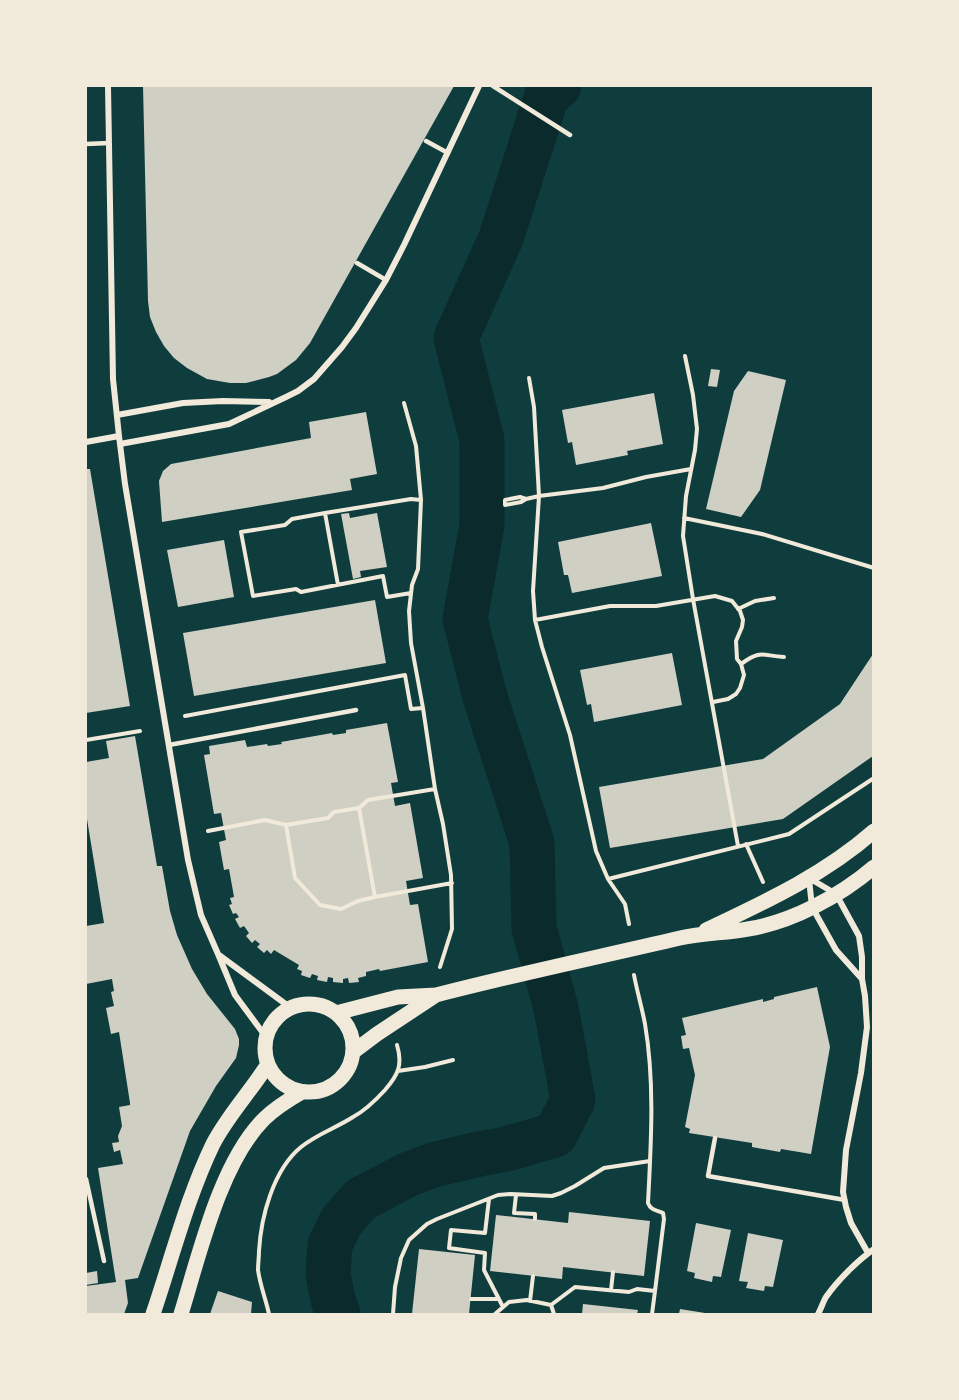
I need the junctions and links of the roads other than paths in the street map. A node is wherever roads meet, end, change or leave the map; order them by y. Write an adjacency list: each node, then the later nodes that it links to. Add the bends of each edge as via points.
1 (108, 86): 6 (street)
2 (479, 86): 8 (street)
3 (493, 86): 4 (lane)
4 (570, 135)
5 (426, 141): 8 (lane)
6 (109, 143): 7 (lane); 12 (street)
7 (86, 144)
8 (448, 153): 10 (street)
9 (357, 263): 10 (lane)
10 (386, 280): 11 (street, via 342,346 314,379)
11 (272, 402): 12 (street, via 183,403); 15 (street, via 229,424)
12 (117, 415): 13 (street)
13 (119, 436): 14 (street); 15 (street)
14 (86, 442)
15 (120, 444): 17 (street)
16 (356, 710): 17 (lane)
17 (169, 745): 24 (street, via 195,893)
18 (873, 831): 20 (main road)
19 (873, 867): 21 (main road)
20 (809, 878): 21 (street); 22 (street); 23 (main road)
21 (836, 894): 22 (main road); 25 (street, via 859,936)
22 (812, 907): 23 (main road, via 779,922); 25 (street, via 836,950)
23 (695, 935): 26 (main road)
24 (218, 954): 27 (street); 29 (street, via 235,995)
25 (862, 979): 35 (street, via 867,1027 844,1163)
26 (436, 995): 28 (main road, via 398,997); 30 (main road)
27 (291, 1008): 28 (main road, via 314,1004); 29 (main road, via 273,1023)
28 (336, 1013): 30 (main road, via 348,1026)
29 (266, 1037): 31 (main road)
30 (354, 1052): 32 (main road, via 348,1070 336,1083 320,1091)
31 (268, 1064): 32 (main road, via 281,1083); 38 (main road, via 214,1143)
32 (302, 1092): 39 (main road, via 263,1119 238,1155 220,1194)
33 (716, 1138): 35 (lane, via 708,1176)
34 (86, 1179): 37 (lane)
35 (845, 1200): 36 (street, via 851,1223)
36 (871, 1251): 40 (street, via 826,1297)
37 (104, 1262)
38 (153, 1314)
39 (181, 1314)
40 (818, 1314)

